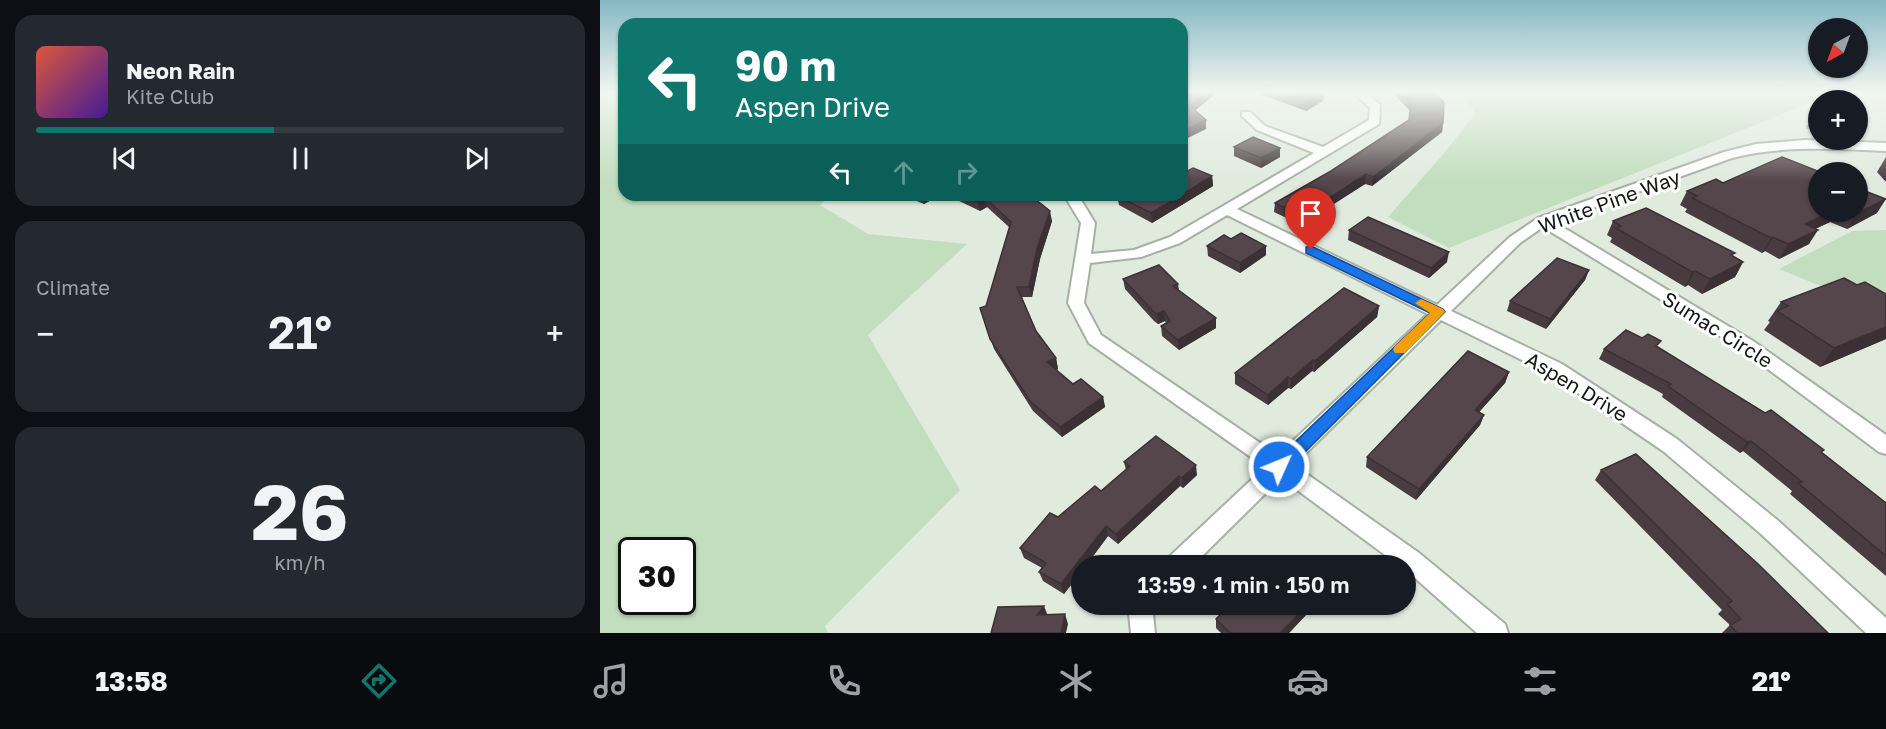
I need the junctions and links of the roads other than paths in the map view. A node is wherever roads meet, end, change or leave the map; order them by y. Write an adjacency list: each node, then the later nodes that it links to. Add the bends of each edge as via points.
1 (1254, 122): 4 (street)
2 (1375, 122): 4 (street)
3 (1886, 147): 7 (street, White Pine Way, via 1804,144 1756,148)
4 (1324, 152): 6 (street)
5 (1075, 201): 8 (street, via 1088,223)
6 (1225, 209): 8 (street, via 1175,240 1136,254); 9 (street, Aspen Drive)
7 (1543, 221): 9 (street, White Pine Way, via 1515,240); 10 (street, Sumac Circle, via 1747,345)
8 (1083, 259): 11 (street, via 1076,303 1095,339)
9 (1439, 312): 11 (street, White Pine Way); 16 (street, Aspen Drive, via 1556,369 1670,445 1768,526)
10 (1886, 446)
11 (1279, 467): 12 (street, White Pine Way); 15 (street, via 1411,560)
12 (1187, 555)
13 (1142, 615): 14 (street)
14 (1143, 633)
15 (1496, 633)
16 (1884, 633)

